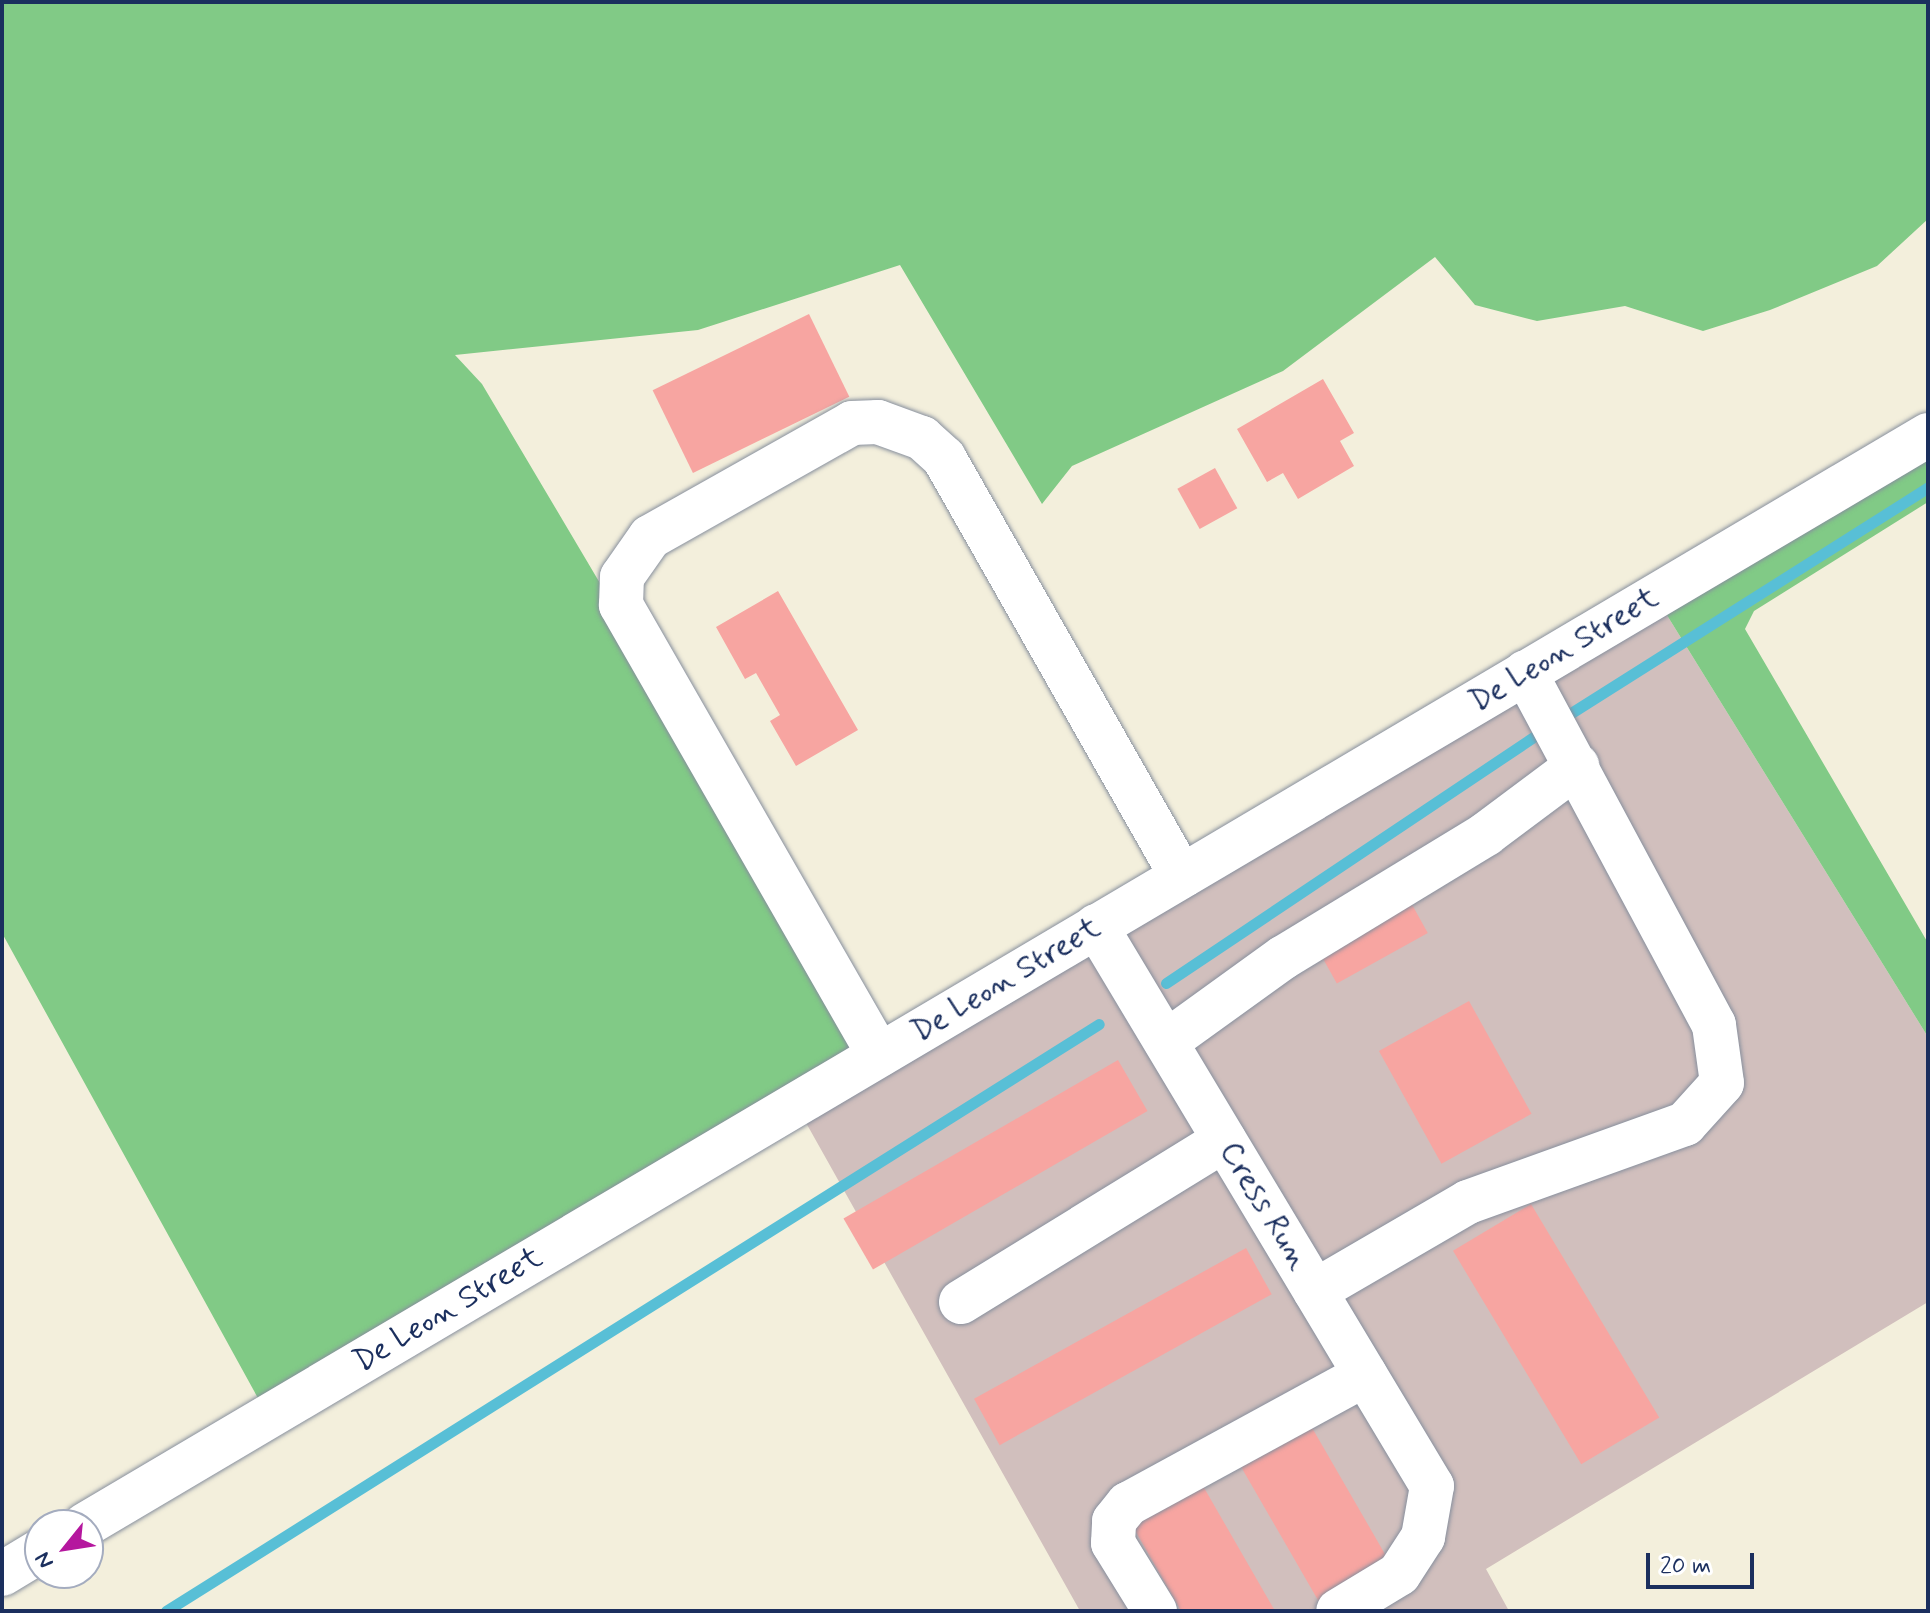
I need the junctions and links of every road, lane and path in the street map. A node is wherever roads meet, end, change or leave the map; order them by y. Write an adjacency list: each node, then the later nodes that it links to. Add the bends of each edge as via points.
1 (1928, 435): 2 (street, De Leon Street)
2 (1552, 722): 3 (street, De Leon Street); 5 (street, via 1486,834 1284,957); 8 (street, via 1714,1025 1722,1083 1685,1124 1468,1202)
3 (1181, 876): 4 (street, De Leon Street); 6 (street, via 944,458 922,438 878,422 852,423 650,537 622,577 621,605)
4 (1096, 926): 5 (street, Cress Run); 6 (street, De Leon Street)
5 (1166, 1042): 7 (street, Cress Run)
6 (879, 1055): 11 (street, De Leon Street)
7 (1224, 1140): 8 (street, Cress Run); 9 (street)
8 (1315, 1291): 10 (street, Cress Run)
9 (961, 1302)
10 (1365, 1375): 14 (street, via 1128,1504 1114,1521 1113,1543); 15 (street, Cress Run, via 1432,1486 1423,1537 1399,1574)
11 (104, 1514)
12 (24, 1561): 13 (street)
13 (2, 1574)
14 (1155, 1611)
15 (1338, 1611)

